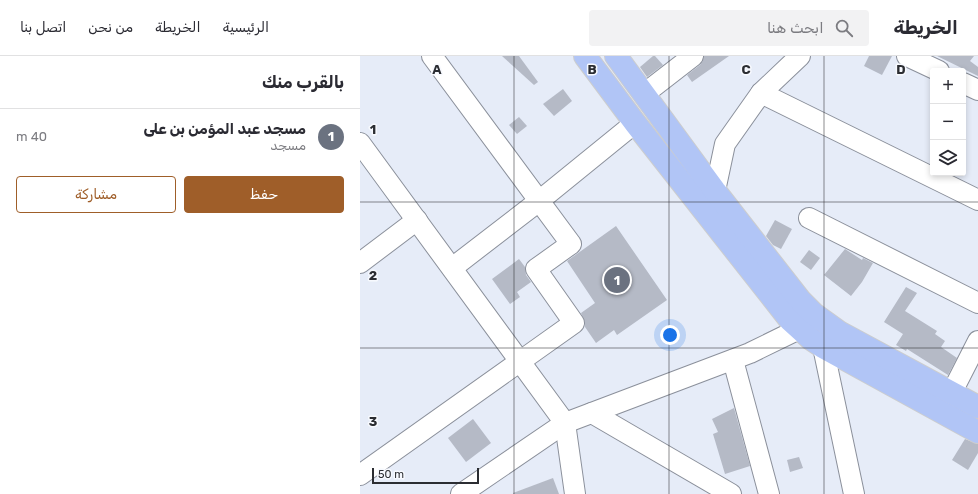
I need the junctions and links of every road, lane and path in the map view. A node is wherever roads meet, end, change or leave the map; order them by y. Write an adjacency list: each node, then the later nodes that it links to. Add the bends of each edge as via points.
1 (432, 56): 16 (street)
2 (585, 56): 12 (main road)
3 (616, 56): 11 (main road)
4 (693, 56): 11 (street)
5 (800, 56): 10 (street)
6 (908, 56): 7 (street)
7 (932, 68)
8 (966, 84): 9 (street)
9 (978, 90)
10 (761, 93): 14 (street, via 725,144); 15 (street)
11 (644, 94): 14 (main road)
12 (634, 123): 16 (street); 22 (main road, via 781,310)
13 (360, 143): 18 (street)
14 (715, 191): 27 (main road, via 786,284 814,314 852,340)
15 (978, 200)
16 (539, 201): 20 (street); 26 (street, via 571,244 536,269 574,323)
17 (809, 218): 21 (street)
18 (417, 220): 19 (street); 20 (street)
19 (360, 263)
20 (452, 268): 26 (street)
21 (978, 303)
22 (800, 329): 24 (main road); 25 (street)
23 (978, 341): 27 (street)
24 (823, 347): 31 (main road); 37 (street)
25 (733, 360): 29 (street); 36 (street)
26 (520, 362): 30 (street); 32 (street)
27 (952, 392): 28 (main road)
28 (978, 407)
29 (592, 413): 30 (street); 35 (street)
30 (565, 423): 33 (street); 34 (street)
31 (978, 432)
32 (360, 475)
33 (462, 494)
34 (574, 494)
35 (731, 494)
36 (768, 494)
37 (854, 494)

